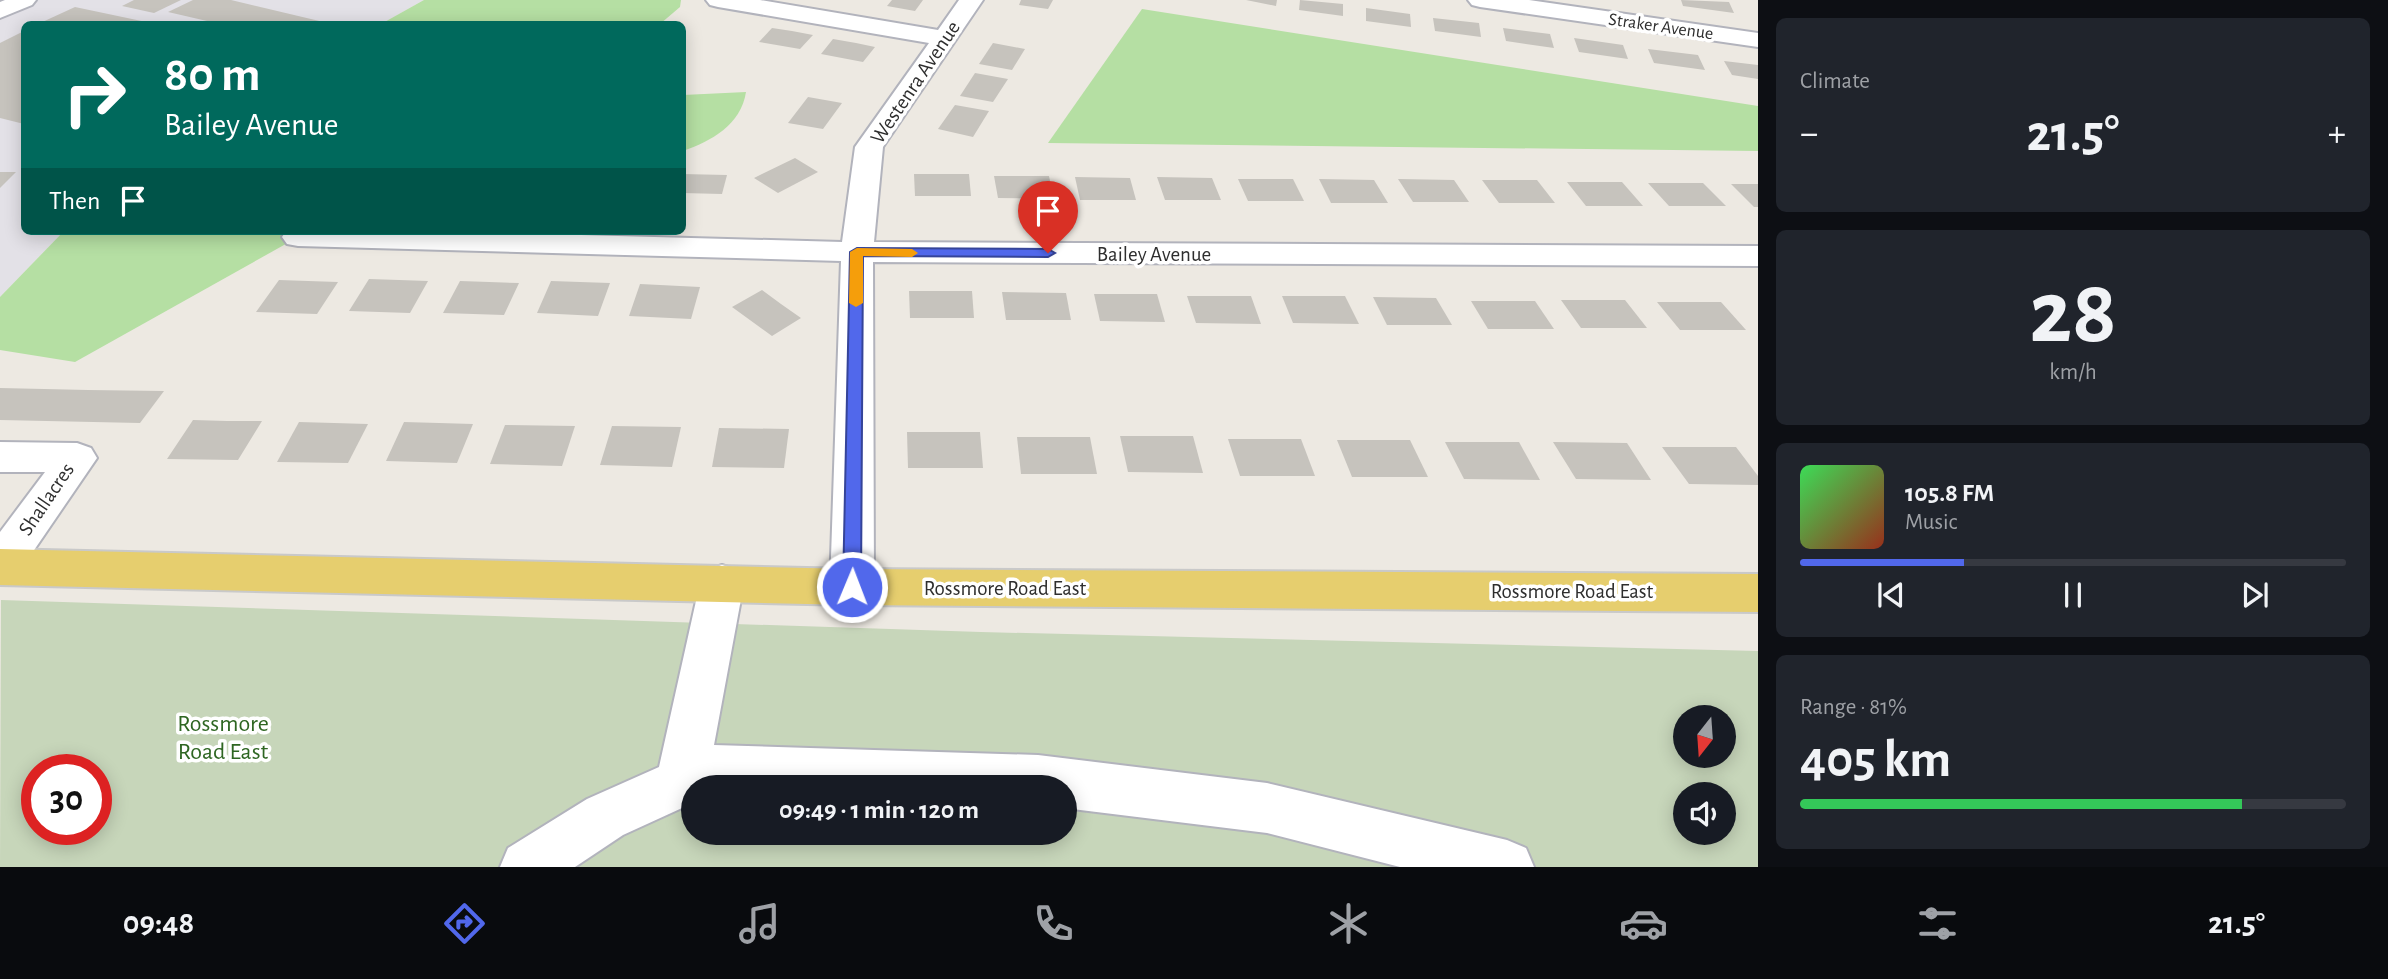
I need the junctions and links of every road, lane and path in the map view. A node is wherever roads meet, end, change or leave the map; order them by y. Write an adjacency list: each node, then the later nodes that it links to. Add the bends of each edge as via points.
1 (24, 0): 5 (street)
2 (718, 0): 6 (street)
3 (971, 0): 6 (street, Westenra Avenue)
4 (1480, 0): 7 (street, Straker Avenue)
5 (0, 11)
6 (945, 38): 9 (street, Westenra Avenue, via 869,146)
7 (1758, 40)
8 (298, 237): 9 (street, Bailey Avenue)
9 (857, 252): 10 (street, Bailey Avenue); 14 (street, Westenra Avenue)
10 (1758, 256)
11 (0, 457): 12 (street, Shallacres, via 77,458)
12 (0, 566): 13 (main road, Rossmore Road East)
13 (722, 583): 14 (main road, Rossmore Road East); 16 (street)
14 (852, 587): 15 (main road, Rossmore Road East)
15 (1758, 593)
16 (683, 775)
17 (699, 775): 18 (street, via 712,769)
18 (890, 775)
19 (681, 783): 21 (street, via 605,817)
20 (1077, 785): 22 (street, via 1267,808)
21 (527, 867)
22 (1507, 867)

